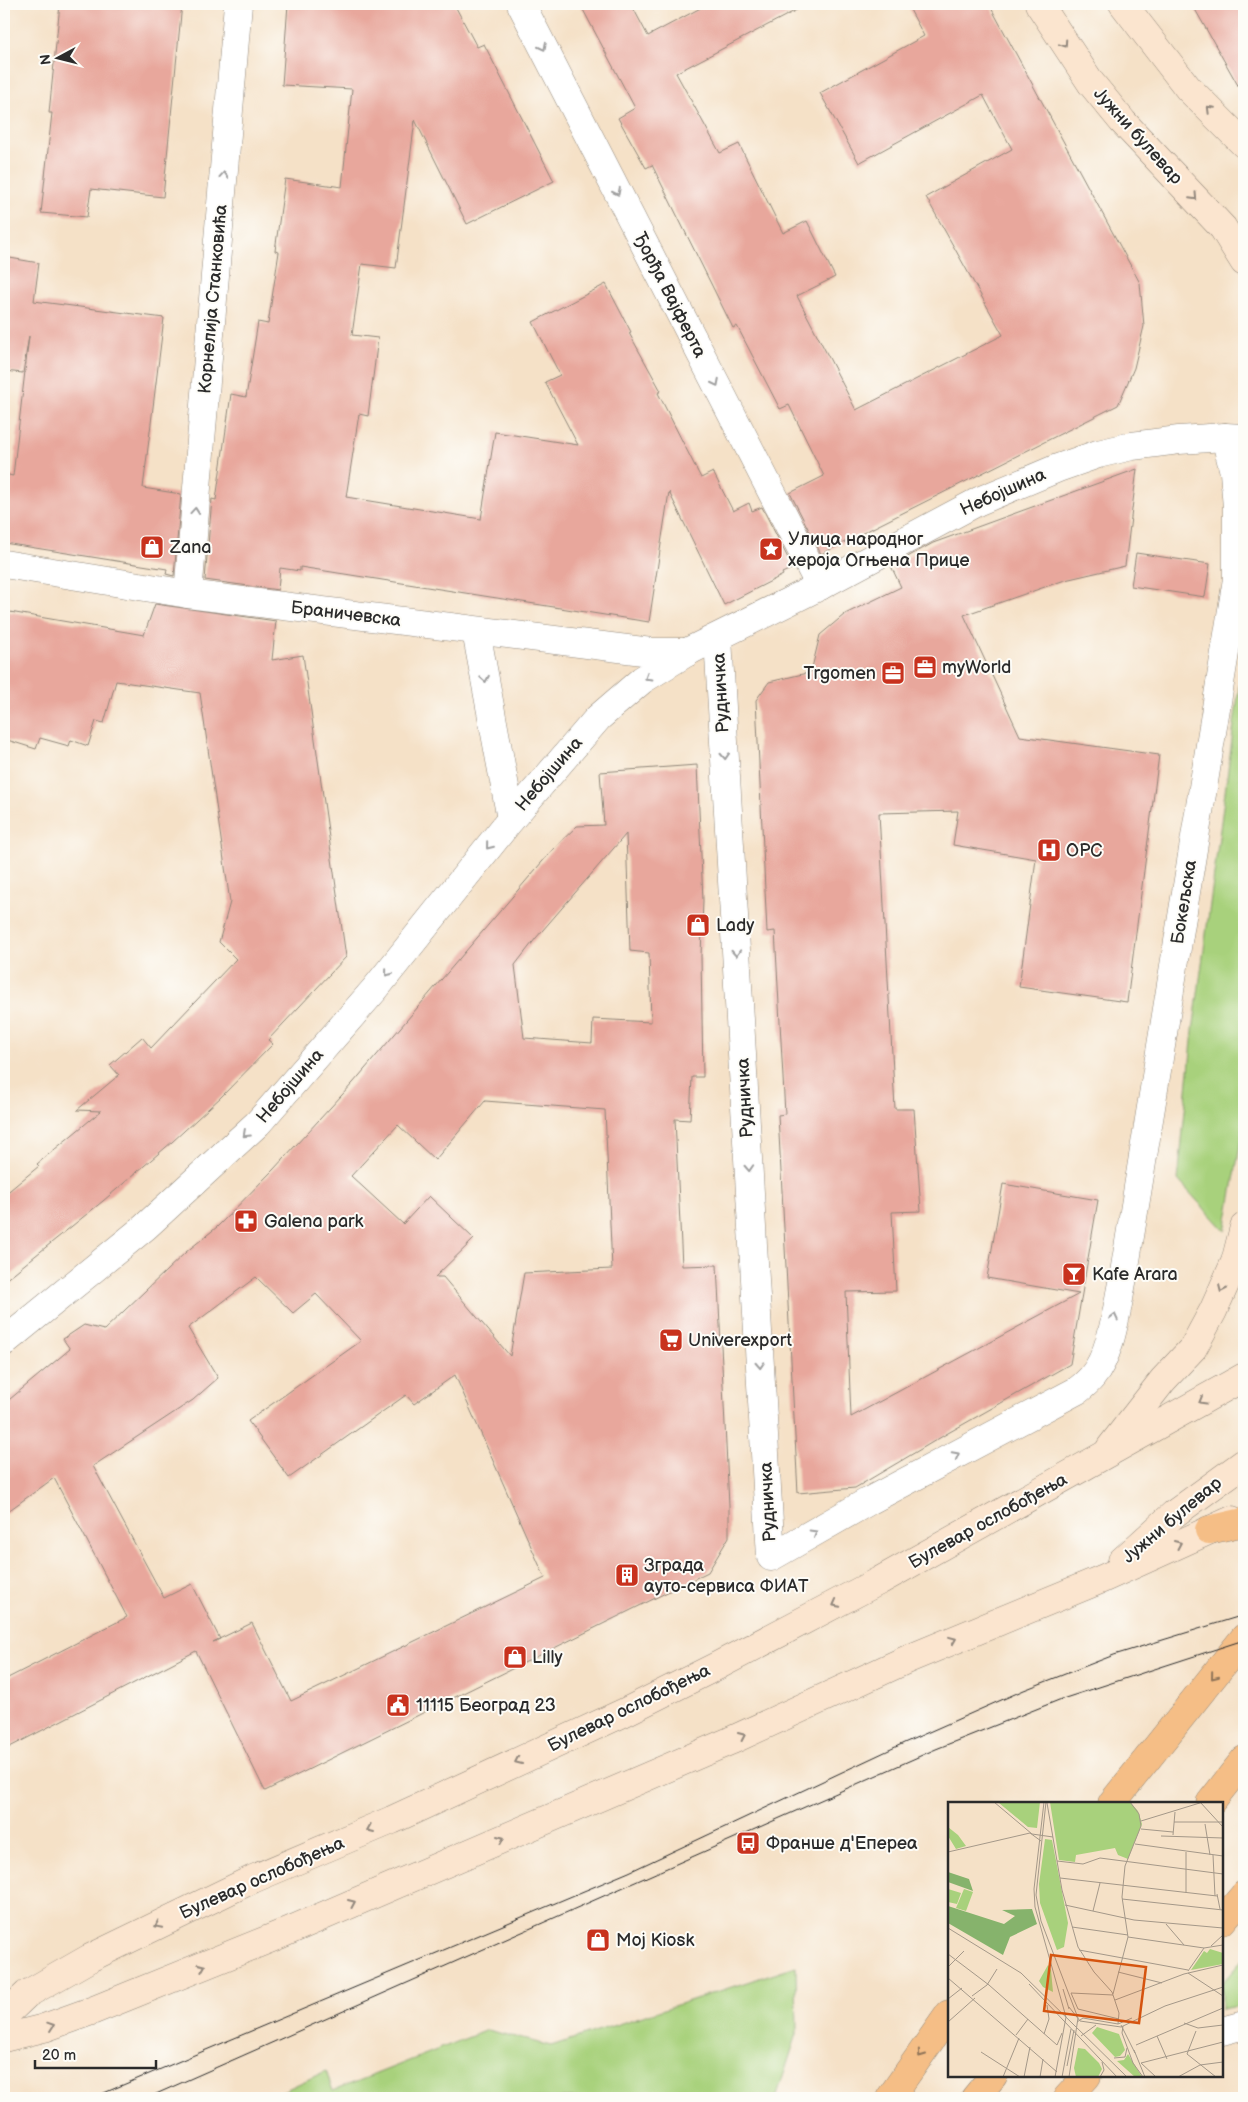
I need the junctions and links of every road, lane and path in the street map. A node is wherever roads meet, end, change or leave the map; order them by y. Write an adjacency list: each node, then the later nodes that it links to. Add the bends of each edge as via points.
1 (238, 4): 12 (street, Корнелија Станковића, one-way to 1)
2 (520, 4): 11 (street, Ђорђа Вајферта, one-way to 11)
3 (1039, 4): 6 (main road, Јужни булевар, one-way to 6, via 1090,83)
4 (1123, 4): 5 (main road, one-way to 4, via 1188,88)
5 (1244, 144)
6 (1223, 228): 7 (main road); 8 (main road, Јужни булевар)
7 (1244, 247)
8 (1244, 262)
9 (1235, 438): 11 (street, Небојшина, via 1132,446 1058,468 979,501); 19 (street, Бокељска, one-way to 9, via 1124,1273 1236,579)
10 (4, 564): 12 (street, Браничевска)
11 (820, 586): 14 (street, Небојшина)
12 (188, 594): 13 (street, Браничевска)
13 (476, 631): 15 (street, Браничевска, via 651,652); 16 (street, one-way to 16)
14 (718, 638): 15 (street, Небојшина); 19 (street, Рудничка, one-way to 19, via 771,1557 1078,1390)
15 (689, 652): 16 (street, Небојшина, one-way to 16, via 642,680 598,718)
16 (511, 819): 18 (street, Небојшина, one-way to 18, via 375,989 258,1123 145,1227)
17 (1244, 1227): 21 (main road, one-way to 21, via 1235,1262 1193,1348 1163,1380)
18 (4, 1342)
19 (1101, 1364)
20 (1244, 1377): 21 (main road, Булевар ослобођења, one-way to 21)
21 (1103, 1457): 34 (main road, Булевар ослобођења, one-way to 34, via 879,1581 623,1713 392,1820 253,1879 90,1958 27,1994)
22 (1244, 1462): 26 (main road, Јужни булевар, via 1174,1514)
23 (1244, 1514): 25 (main road)
24 (1244, 1522): 25 (highway)
25 (1209, 1530): 26 (main road, one-way to 25)
26 (1102, 1579): 37 (main road, one-way to 26, via 94,2010 279,1935 730,1741 908,1659)
27 (1244, 1638): 29 (highway, one-way to 29)
28 (1244, 1760): 30 (highway)
29 (1113, 1802)
30 (1211, 1802)
31 (1244, 1895): 32 (highway)
32 (1223, 1920)
33 (948, 2015): 40 (highway, one-way to 40)
34 (4, 2016)
35 (1244, 2026): 36 (street)
36 (1223, 2031)
37 (4, 2038)
38 (991, 2077): 41 (highway)
39 (1086, 2077): 42 (highway)
40 (890, 2098)
41 (975, 2098)
42 (1067, 2098)

